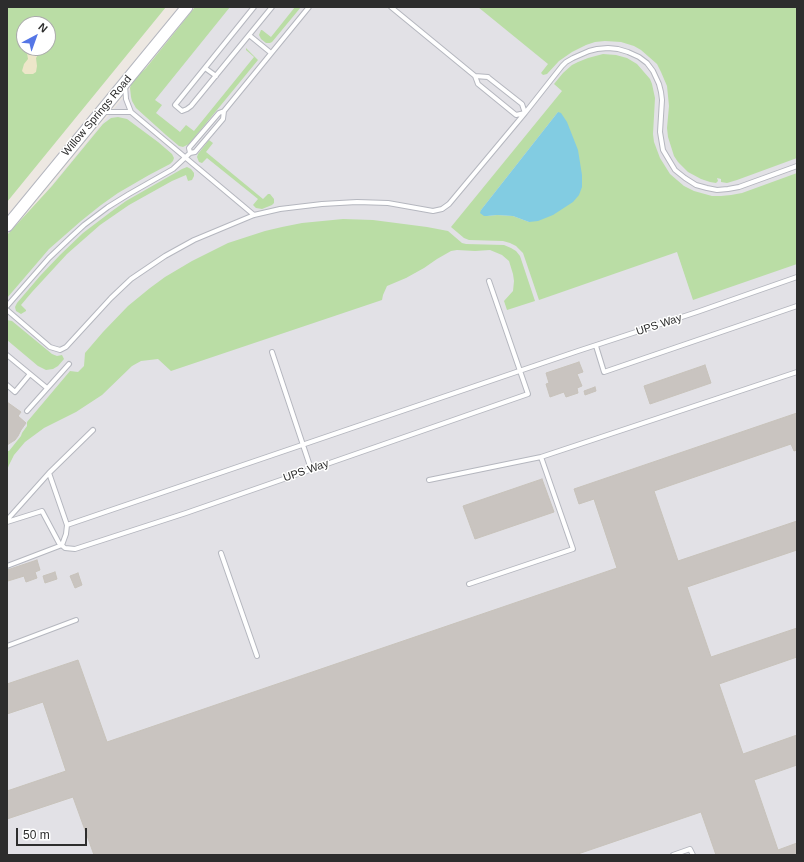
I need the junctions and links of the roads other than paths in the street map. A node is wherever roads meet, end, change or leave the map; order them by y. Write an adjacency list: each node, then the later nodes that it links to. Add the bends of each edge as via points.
1 (187, 7): 11 (main road, Willow Springs Road)
2 (254, 7): 8 (lane)
3 (272, 7): 6 (lane)
4 (309, 7): 7 (lane)
5 (391, 7): 10 (lane)
6 (249, 35): 7 (lane); 9 (lane)
7 (271, 53): 12 (lane)
8 (205, 68): 9 (lane); 9 (lane, via 175,105 182,111 191,106)
9 (216, 76)
10 (476, 76): 15 (lane, via 488,77 522,104); 15 (lane, via 478,84 516,115)
11 (125, 83): 13 (main road, Willow Springs Road); 14 (lane, via 126,99)
12 (224, 111): 16 (lane, via 218,113 190,148); 16 (lane, via 224,119 195,152)
13 (101, 112): 14 (lane); 20 (main road, Willow Springs Road)
14 (131, 112): 17 (lane)
15 (525, 113): 18 (lane, via 566,62 589,51 618,49 639,57 656,78 662,100 660,132 663,150 675,170 685,178 707,188 728,189); 19 (lane, via 449,204 442,209 433,211 357,202)
16 (190, 153): 17 (lane)
17 (186, 157): 19 (lane); 23 (lane, via 173,169 129,194 84,225 53,254)
18 (797, 166)
19 (254, 214): 25 (lane, via 194,240 132,279 66,347 60,350 50,347)
20 (7, 226)
21 (797, 277): 26 (lane, UPS Way)
22 (489, 281): 30 (lane, UPS Way)
23 (7, 306)
24 (797, 306): 26 (lane, via 604,372)
25 (7, 310)
26 (596, 346): 30 (lane, UPS Way)
27 (272, 352): 37 (lane)
28 (7, 355): 32 (lane)
29 (69, 364): 34 (lane)
30 (520, 371): 37 (lane, UPS Way); 39 (lane, UPS Way, via 528,394)
31 (797, 372): 38 (lane)
32 (30, 374): 33 (lane, via 15,392); 34 (lane)
33 (7, 385)
34 (47, 388): 35 (lane)
35 (27, 411)
36 (93, 430): 40 (lane)
37 (303, 445): 39 (lane); 43 (lane, UPS Way)
38 (541, 457): 41 (lane); 47 (lane, via 573,549)
39 (311, 469): 44 (lane, UPS Way, via 75,549)
40 (49, 473): 42 (lane); 43 (lane)
41 (429, 480)
42 (7, 521): 44 (lane, via 42,511)
43 (67, 525): 44 (lane)
44 (62, 545): 46 (lane)
45 (221, 553): 50 (lane)
46 (7, 566)
47 (469, 584)
48 (76, 620): 49 (lane)
49 (7, 646)
50 (257, 656)
51 (673, 855): 52 (lane, via 690,849)
52 (693, 855)

